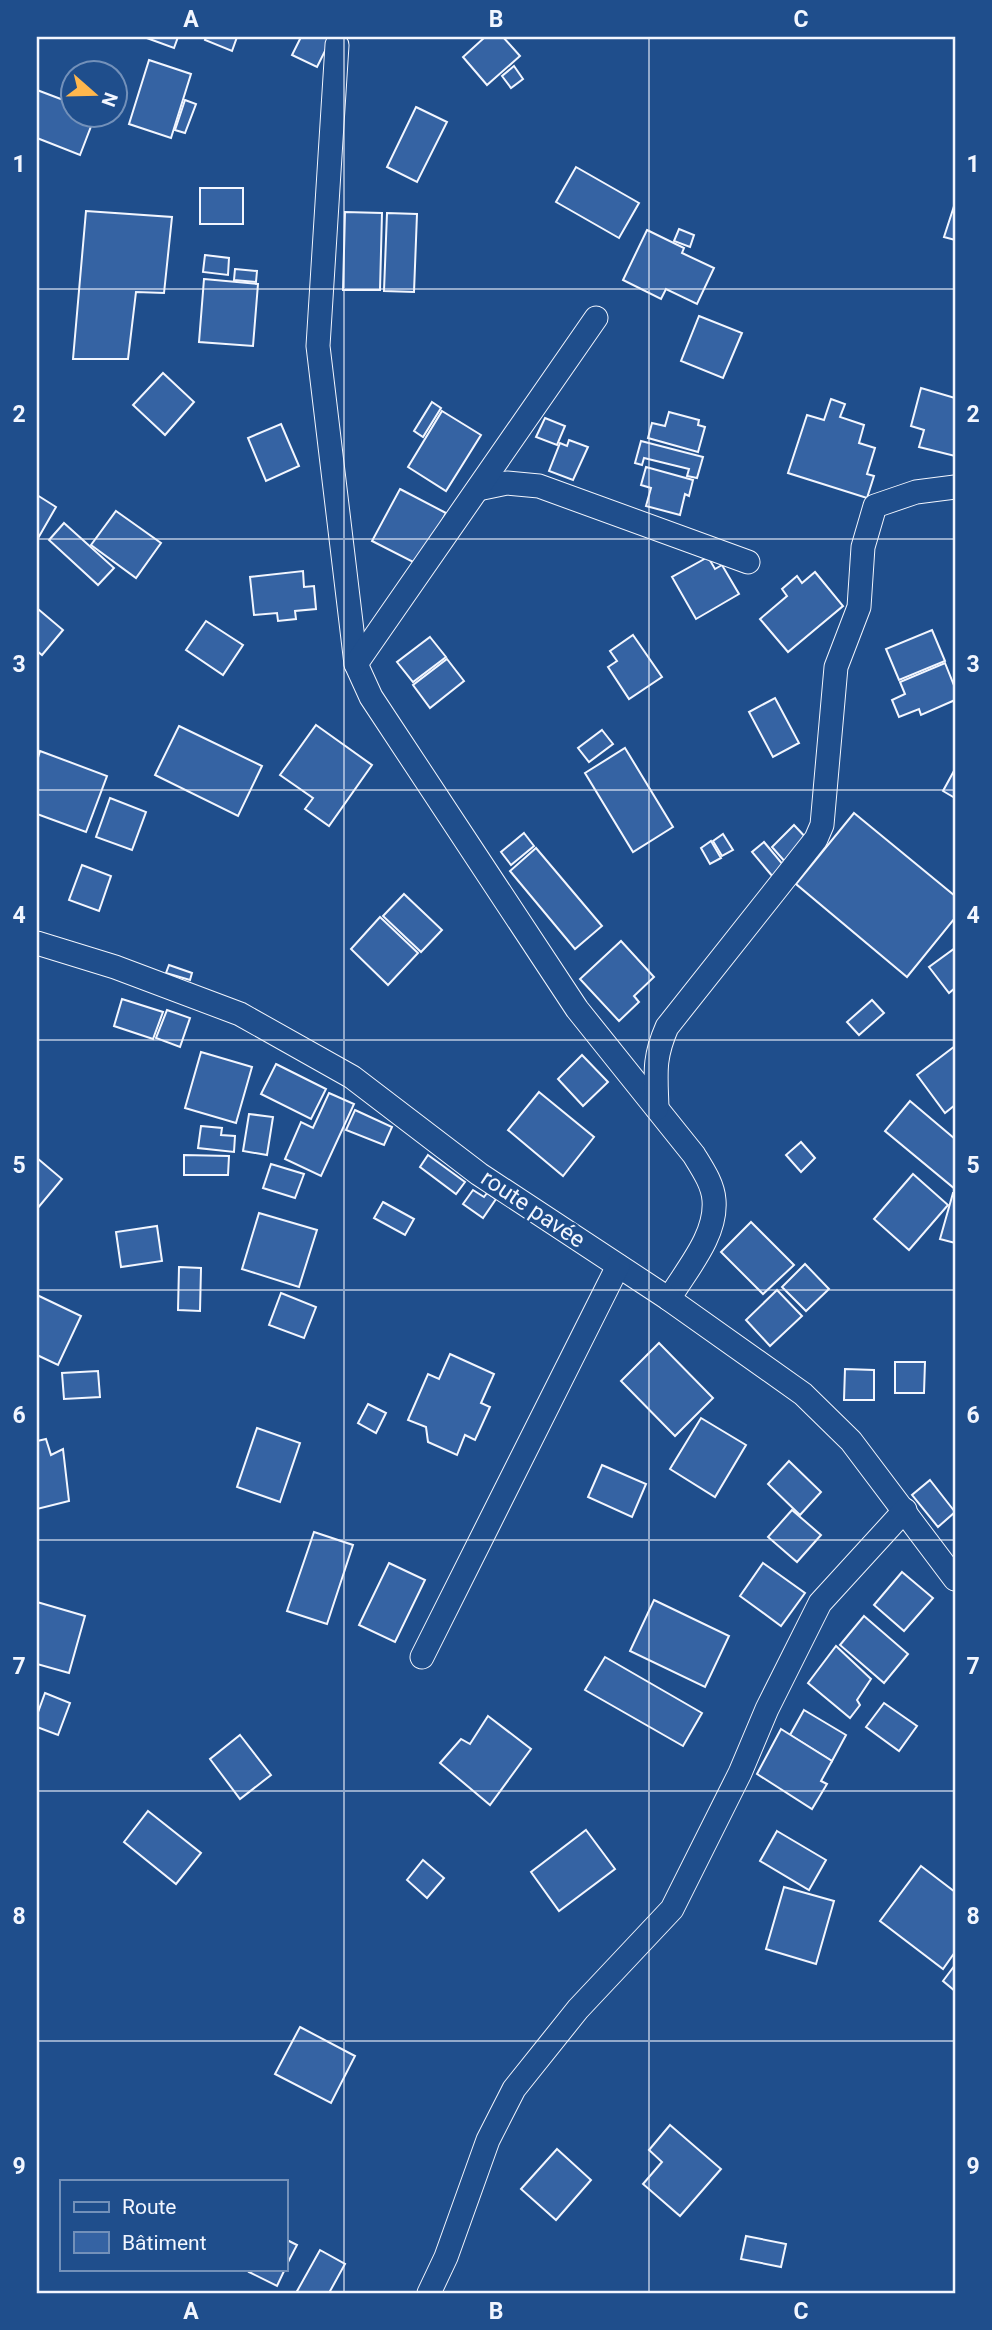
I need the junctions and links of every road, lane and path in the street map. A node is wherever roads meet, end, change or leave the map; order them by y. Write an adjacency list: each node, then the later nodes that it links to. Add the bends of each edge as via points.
1 (337, 45): 6 (street, via 318,346)
2 (596, 318): 4 (street)
3 (955, 487): 8 (street, via 916,492 875,506 863,547 859,607 836,667 822,825 816,839 667,1027 657,1049)
4 (478, 489): 5 (street, via 507,483 539,486); 6 (street)
5 (748, 562)
6 (356, 664): 8 (street, via 371,697 577,1009)
7 (37, 943): 9 (street, route pavée, via 240,1014 352,1077 479,1174)
8 (657, 1108): 10 (street, via 695,1155 714,1199 709,1232)
9 (618, 1266): 10 (street, route pavée); 13 (street)
10 (669, 1299): 11 (street, route pavée, via 803,1394 851,1441)
11 (905, 1510): 12 (street, route pavée); 14 (street, via 820,1603 672,1909 578,2009 514,2089 488,2140)
12 (955, 1579)
13 (422, 1657)
14 (429, 2293)

